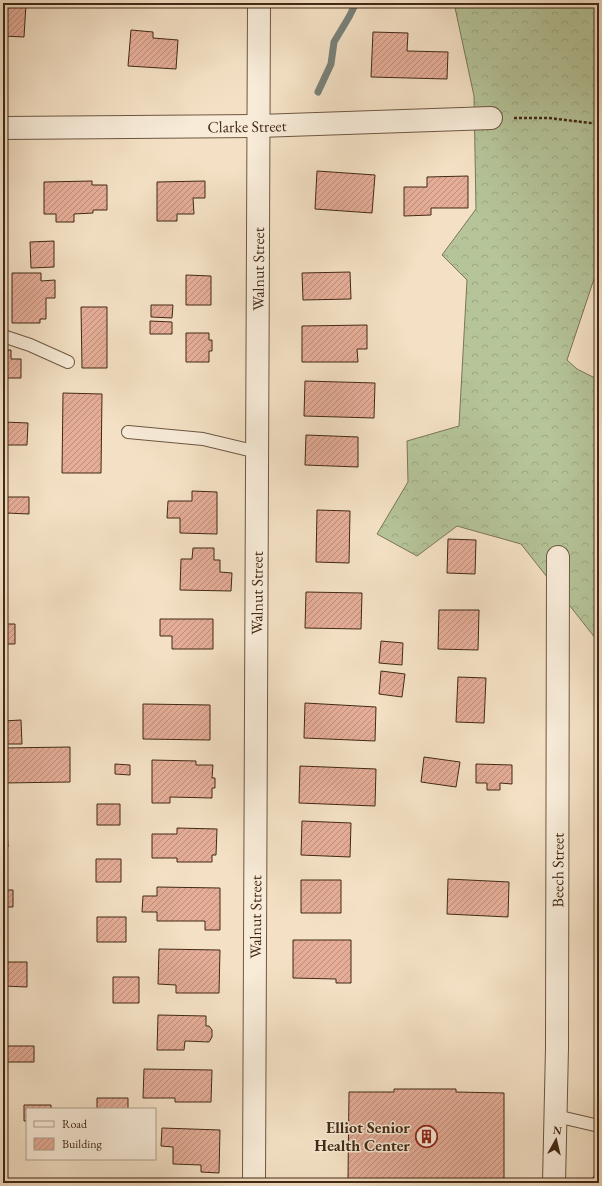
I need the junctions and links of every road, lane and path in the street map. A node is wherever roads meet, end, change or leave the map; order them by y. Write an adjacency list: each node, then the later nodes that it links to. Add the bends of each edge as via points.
1 (259, 3): 4 (street, Walnut Street)
2 (491, 118): 3 (path, via 549,118); 4 (street, Clarke Street)
3 (599, 124)
4 (259, 126): 5 (street, Clarke Street); 9 (street, Walnut Street)
5 (3, 128)
6 (3, 336): 7 (lane)
7 (68, 362)
8 (128, 432): 9 (lane, via 203,439)
9 (257, 452): 13 (street, Walnut Street)
10 (558, 557): 11 (street, Beech Street)
11 (556, 1116): 12 (lane); 14 (street, Beech Street)
12 (599, 1126)
13 (254, 1183)
14 (554, 1183)

